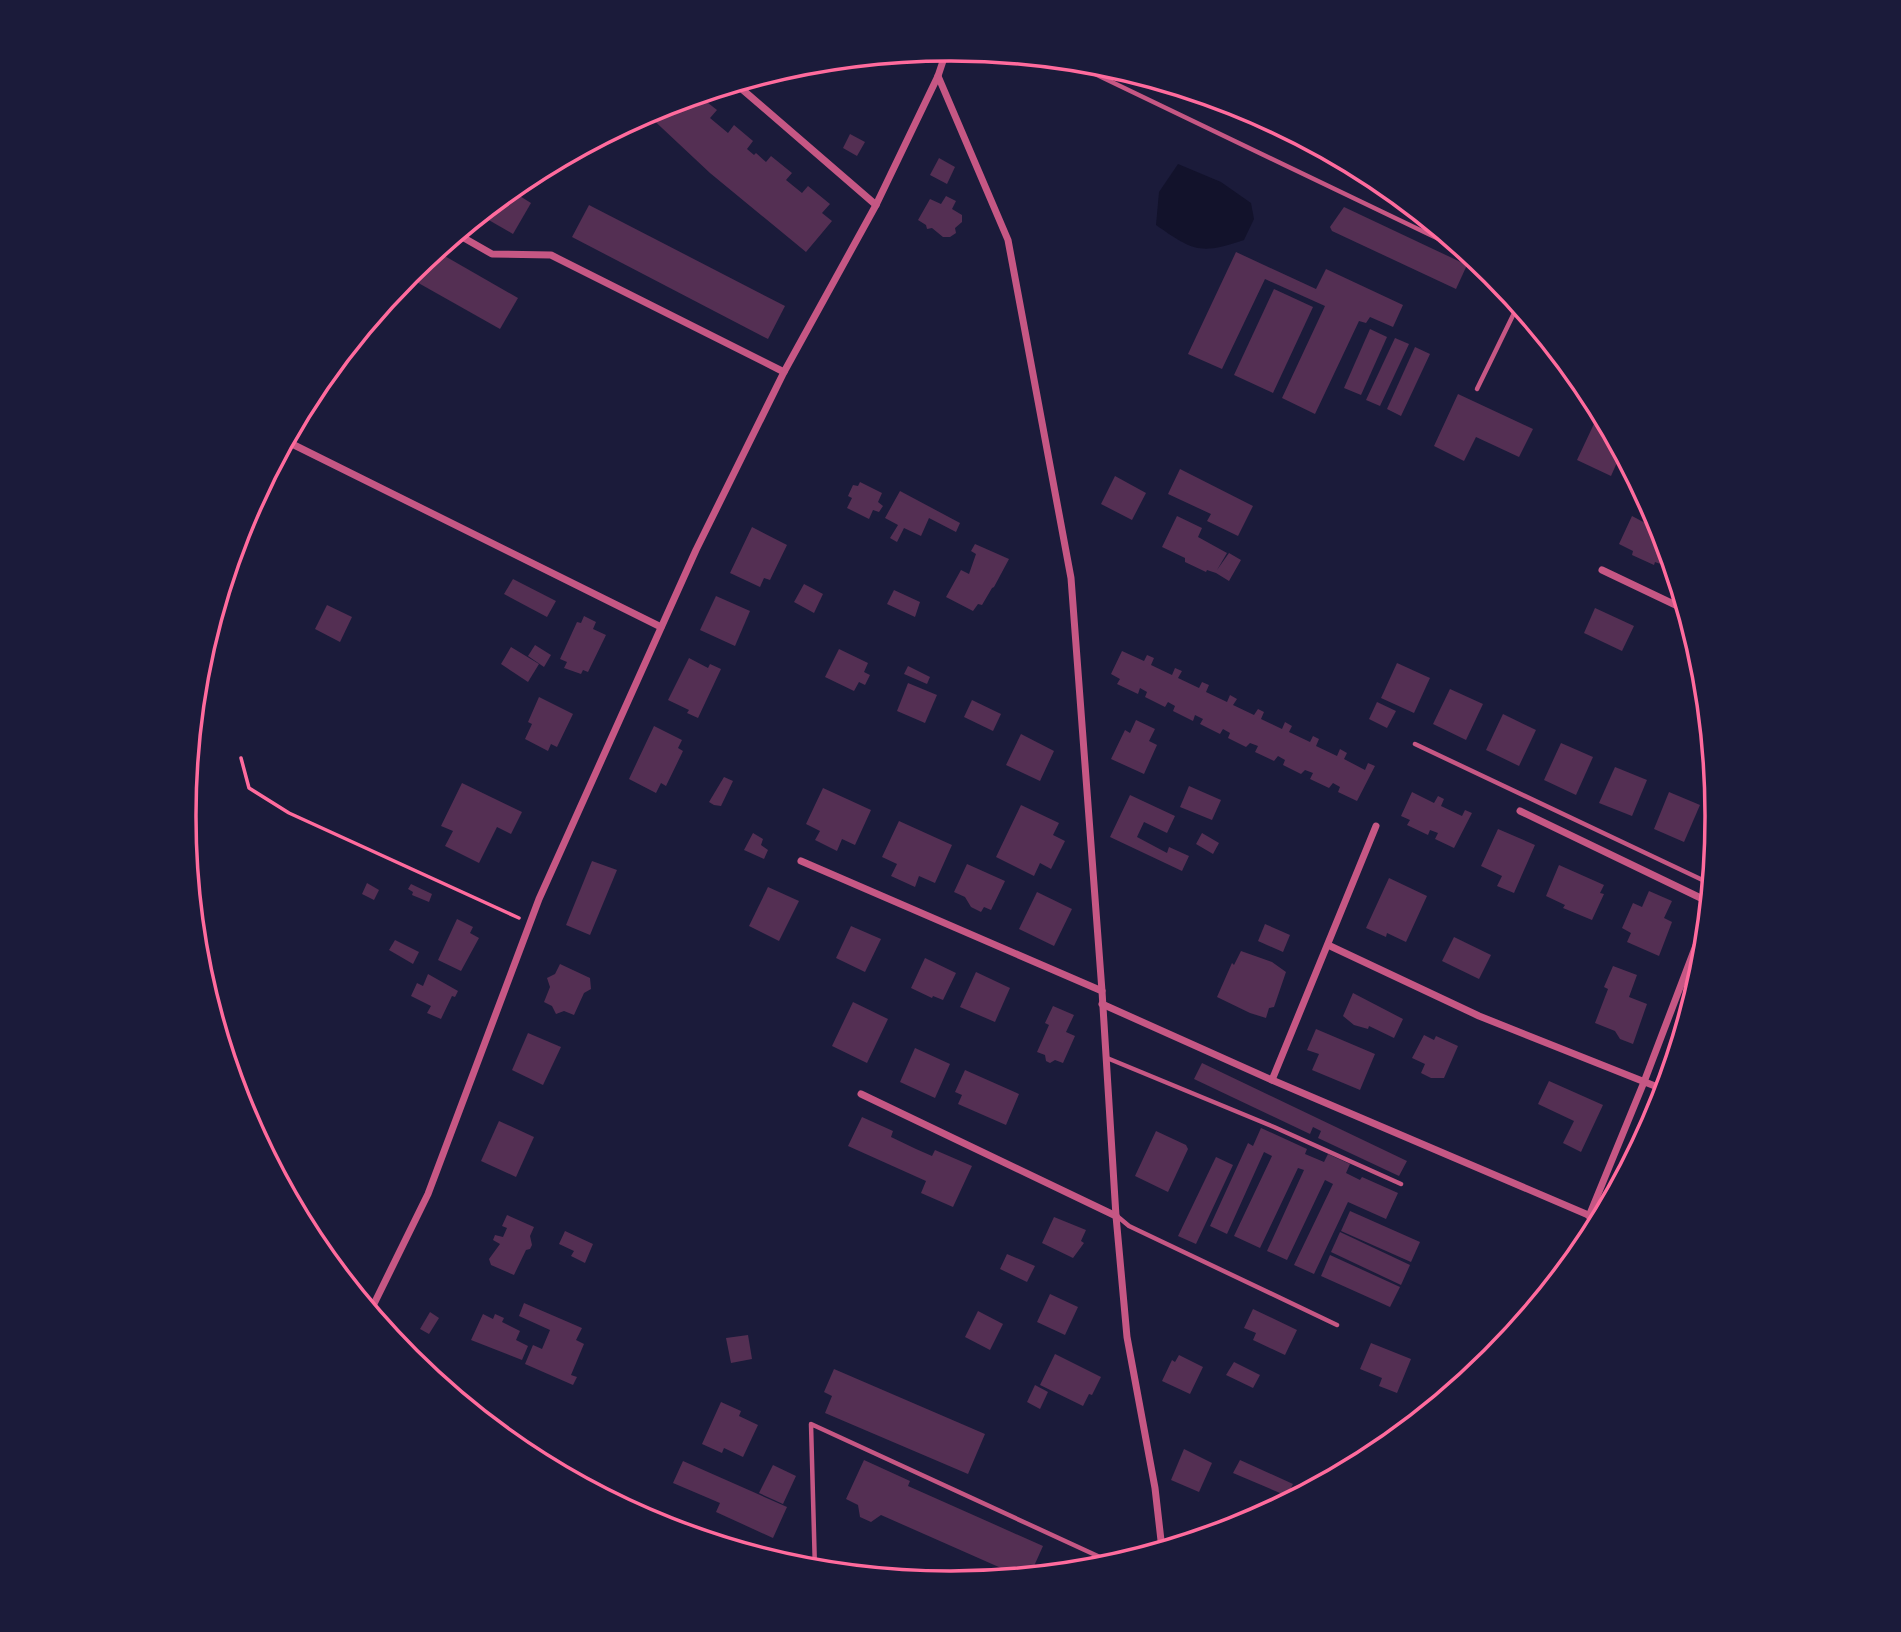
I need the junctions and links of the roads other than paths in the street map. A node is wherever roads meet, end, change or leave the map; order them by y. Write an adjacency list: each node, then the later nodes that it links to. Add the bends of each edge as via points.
1 (943, 61): 2 (street)
2 (938, 76): 5 (street); 23 (street, via 1008,240 1068,564)
3 (1100, 77): 6 (lane)
4 (744, 90): 5 (street)
5 (876, 205): 9 (street)
6 (1433, 236)
7 (465, 239): 9 (street, via 492,254 551,255)
8 (1514, 314): 10 (lane)
9 (784, 372): 14 (street)
10 (1478, 389)
11 (294, 445): 14 (street)
12 (1602, 570): 13 (street)
13 (1675, 605)
14 (661, 627): 33 (street, via 530,923 428,1194)
15 (1415, 744): 19 (lane)
16 (1520, 811): 20 (street)
17 (1376, 826): 21 (street)
18 (801, 861): 23 (street)
19 (1703, 880)
20 (1701, 898)
21 (1328, 945): 26 (street); 27 (street, via 1479,1016)
22 (1692, 955): 27 (street)
23 (1102, 990): 24 (street)
24 (1102, 1004): 25 (street); 26 (street)
25 (1106, 1058): 30 (lane); 31 (street)
26 (1272, 1080): 32 (street)
27 (1644, 1082): 28 (street); 32 (street)
28 (1655, 1086)
29 (861, 1094): 31 (street)
30 (1401, 1184)
31 (1116, 1216): 34 (lane); 35 (street, via 1127,1336)
32 (1589, 1216)
33 (374, 1303)
34 (1337, 1325)
35 (1161, 1541)
36 (1098, 1556): 37 (lane, via 811,1424)
37 (815, 1558)

